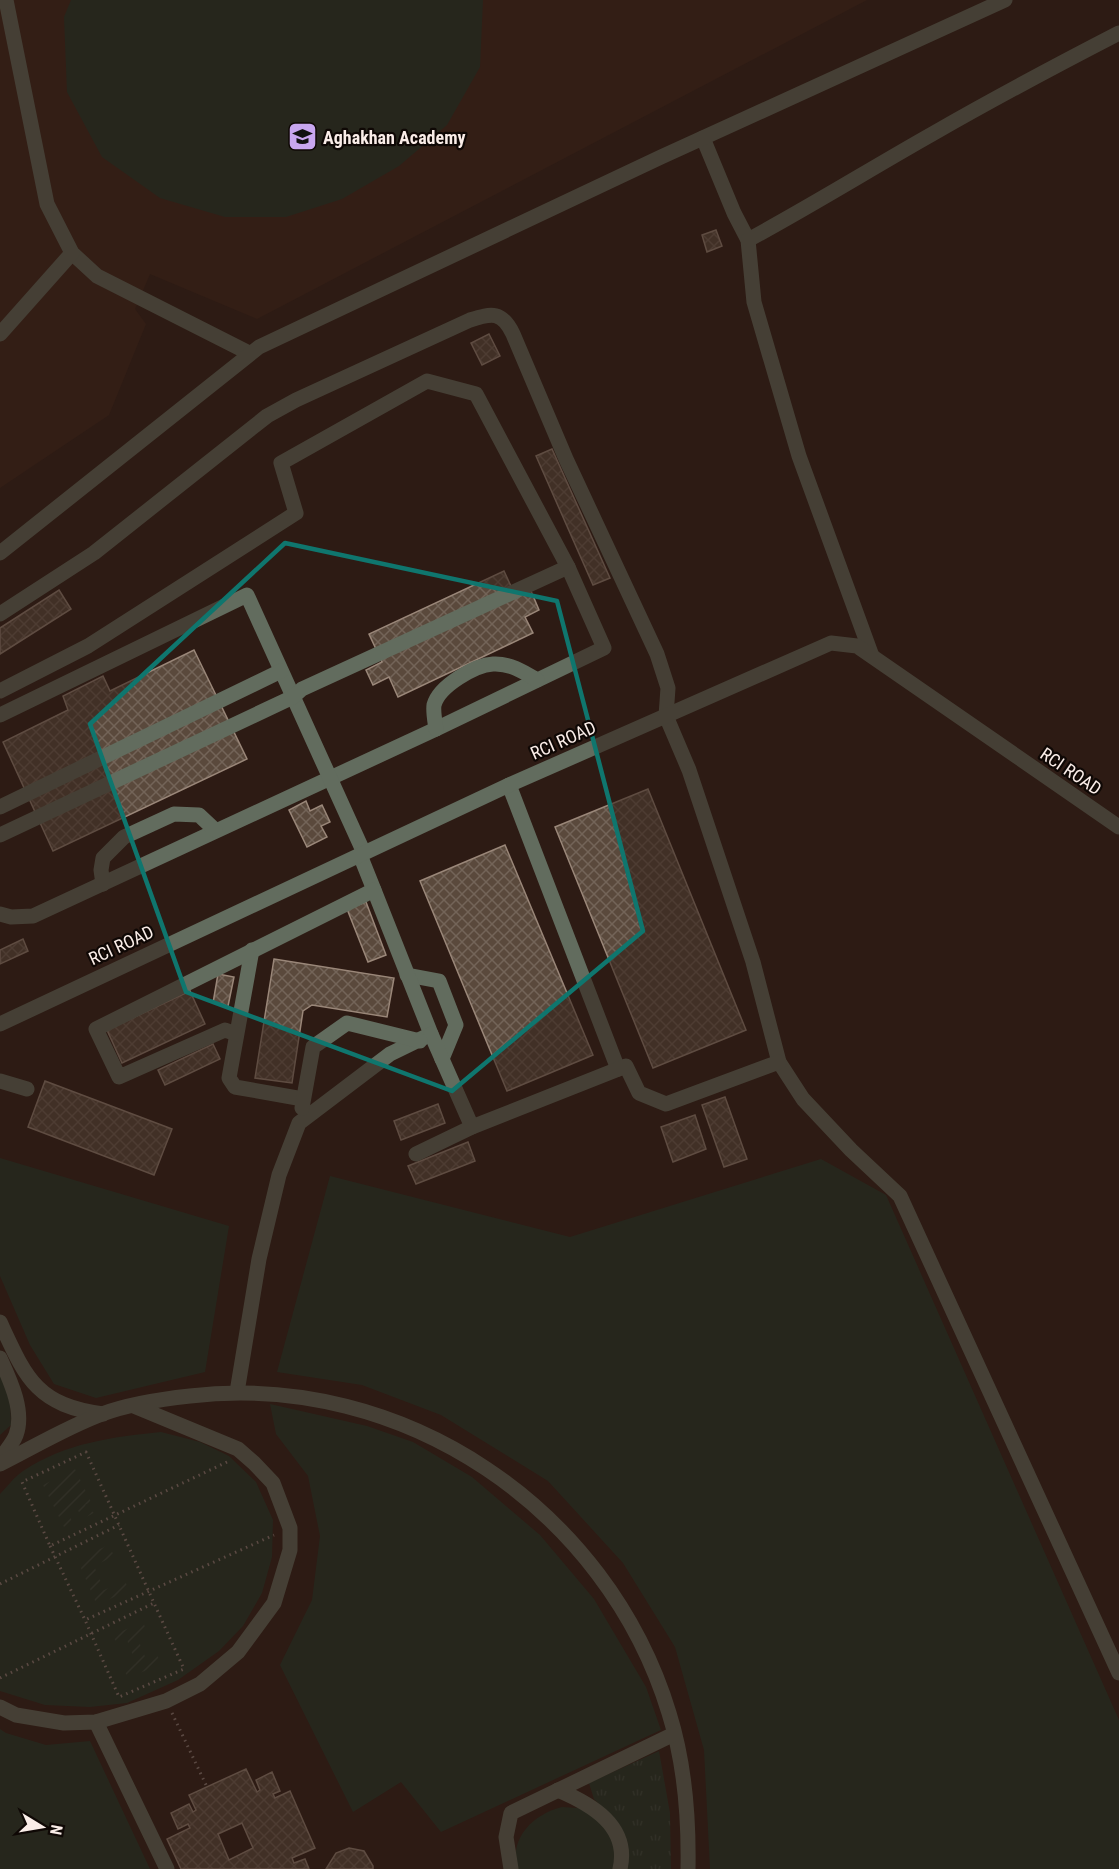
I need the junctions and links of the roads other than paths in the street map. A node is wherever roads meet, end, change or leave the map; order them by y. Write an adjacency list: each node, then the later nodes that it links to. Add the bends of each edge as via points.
1 (6, 0): 6 (street, via 46,204)
2 (1005, 0): 4 (street)
3 (1119, 33): 5 (street)
4 (703, 138): 5 (street); 8 (street)
5 (748, 240): 12 (street, via 754,302 799,456)
6 (72, 253): 7 (street); 8 (street, via 97,276)
7 (0, 334)
8 (249, 353): 9 (street)
9 (0, 553)
10 (568, 567): 14 (street, via 604,648); 15 (street, via 476,394 427,381 281,463 296,513 88,646); 16 (street, via 302,689)
11 (0, 614): 18 (street, via 94,553 267,416 315,390 464,323 494,315 508,322 657,654 668,688)
12 (872, 656): 18 (street, RCI ROAD, via 858,646 831,643); 23 (street, RCI ROAD)
13 (281, 671): 16 (street); 17 (street, via 247,595); 22 (street)
14 (537, 680): 19 (street); 19 (street, via 507,665 476,669 445,689 434,705)
15 (0, 691)
16 (293, 697): 20 (street); 25 (street)
17 (0, 716)
18 (666, 716): 21 (street, RCI ROAD); 36 (street, via 689,770 753,962)
19 (436, 729): 20 (street)
20 (329, 777): 24 (street); 26 (street)
21 (509, 785): 26 (street, RCI ROAD); 37 (street)
22 (0, 807)
23 (1119, 827)
24 (215, 830): 27 (street); 27 (street, via 199,815 174,814 124,837 103,858)
25 (0, 835)
26 (362, 854): 28 (street); 32 (street, RCI ROAD)
27 (103, 884): 29 (street, via 33,916)
28 (374, 890): 30 (street); 31 (street)
29 (0, 914)
30 (252, 950): 33 (street); 33 (street, via 96,1029 119,1077 225,1030)
31 (407, 975): 34 (street); 35 (street, via 439,981 456,1025)
32 (0, 1024)
33 (236, 1034): 40 (street, via 229,1078 235,1087)
34 (425, 1037): 35 (street); 40 (street, via 346,1023 313,1047); 41 (street, via 390,1054)
35 (442, 1059): 42 (street)
36 (779, 1062): 37 (street, via 666,1104 639,1093 627,1066); 51 (street, via 803,1099 900,1196)
37 (618, 1070): 42 (street)
38 (0, 1081): 39 (street)
39 (27, 1089)
40 (303, 1099): 41 (street)
41 (299, 1122): 46 (street, via 279,1175 261,1249)
42 (472, 1127): 43 (street)
43 (416, 1154)
44 (0, 1322): 48 (street, via 36,1388 53,1400)
45 (0, 1358): 49 (street, via 18,1409 16,1435)
46 (237, 1392): 47 (street); 54 (street, via 300,1397 356,1409 410,1427 461,1452 509,1483 552,1520 583,1554 623,1609 650,1659)
47 (134, 1406): 48 (street); 53 (street, via 244,1454 273,1483 290,1528 290,1550 273,1603 238,1652 200,1684 166,1701)
48 (103, 1414): 50 (street)
49 (0, 1459)
50 (0, 1464)
51 (1119, 1673)
52 (0, 1707): 53 (street, via 16,1715 64,1723)
53 (96, 1722): 56 (street)
54 (674, 1734): 55 (street); 59 (street, via 683,1768 689,1825)
55 (558, 1790): 57 (street, via 510,1813 506,1837); 58 (street, via 586,1802 605,1817 617,1836 623,1858)
56 (167, 1869)
57 (511, 1869)
58 (620, 1869)
59 (688, 1869)

